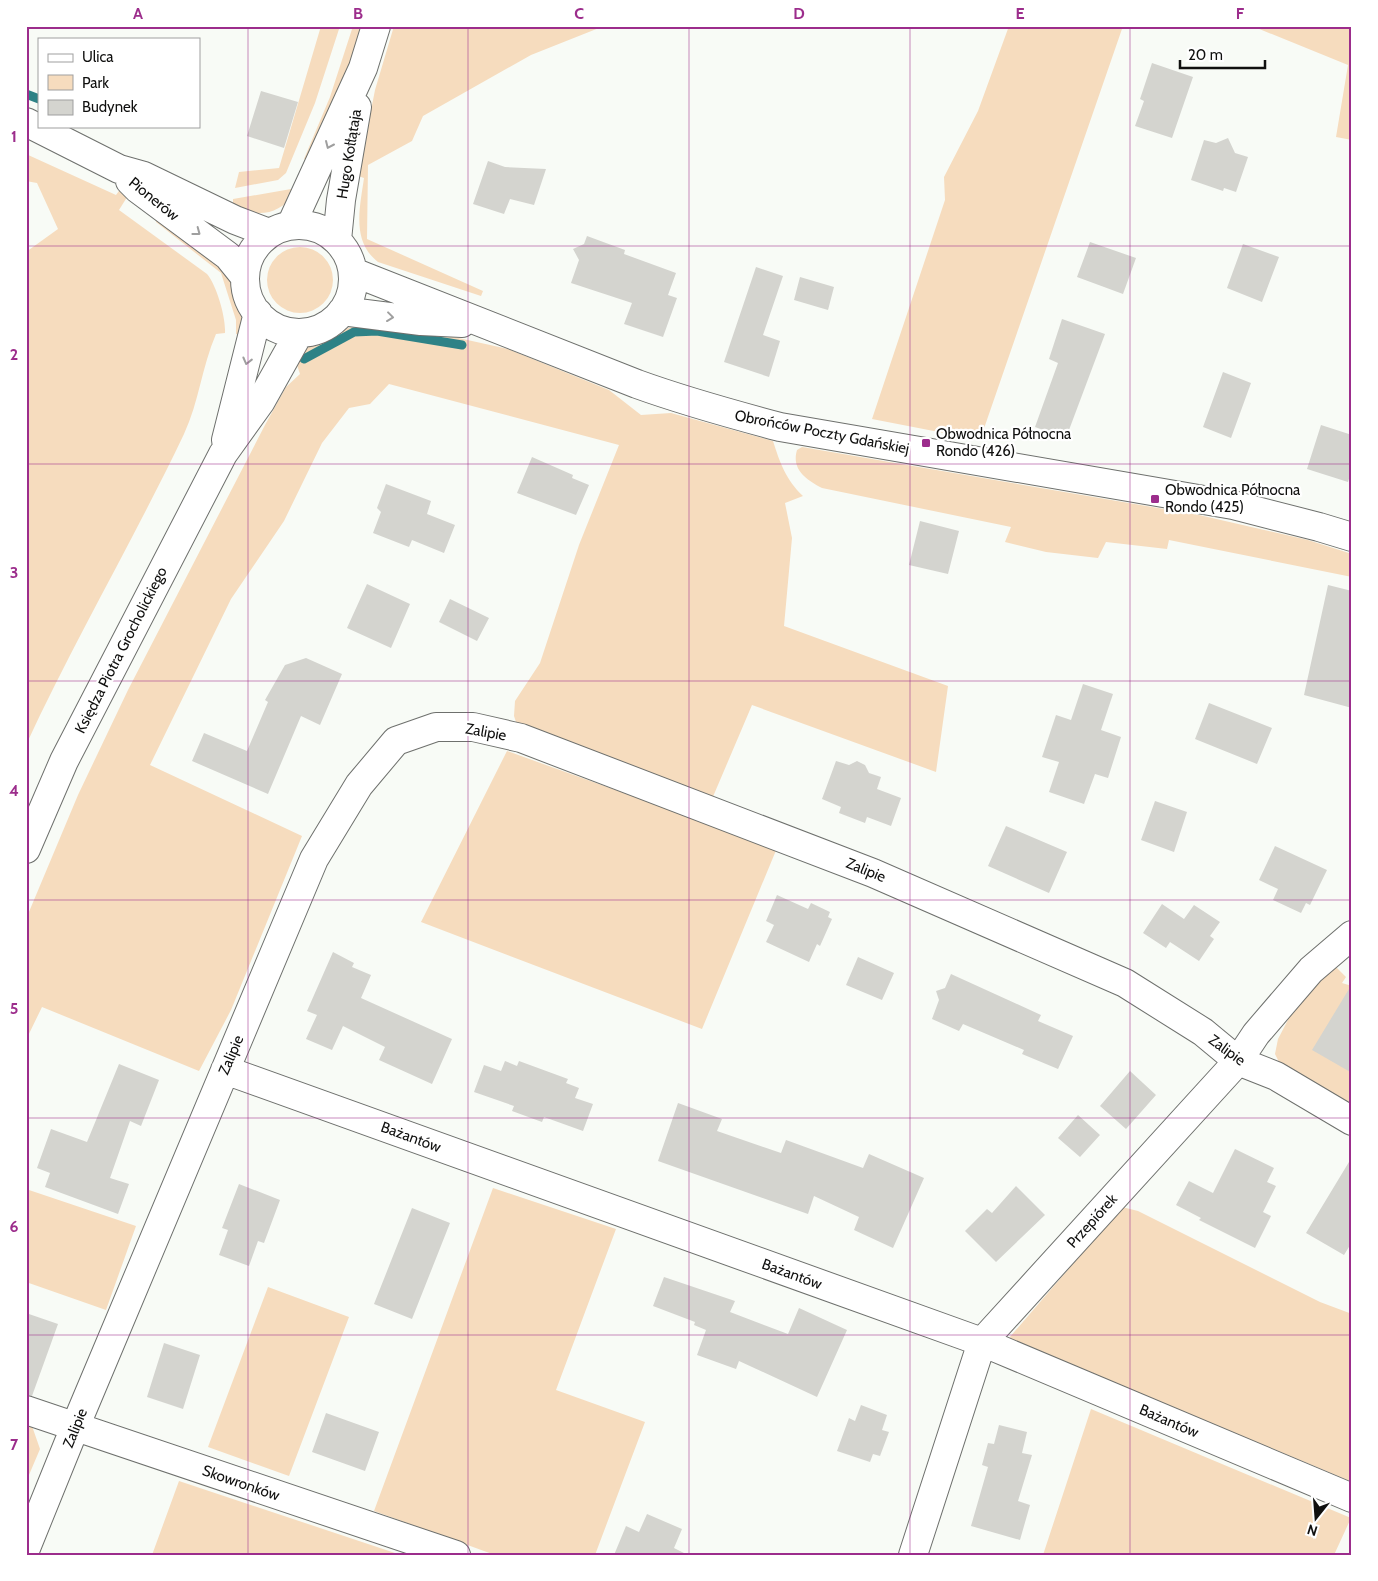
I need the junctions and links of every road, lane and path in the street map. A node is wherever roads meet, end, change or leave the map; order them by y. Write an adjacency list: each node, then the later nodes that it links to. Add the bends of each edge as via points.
1 (376, 26): 2 (street, Hugo Kołłątaja)
2 (363, 68): 5 (street, Hugo Kołłątaja, one-way to 5); 6 (street, Hugo Kołłątaja)
3 (26, 122): 4 (street)
4 (119, 169): 5 (street, Pionerów, via 144,176 235,220); 8 (street, Pionerów, one-way to 8, via 138,189 228,256)
5 (280, 229): 6 (street, via 304,224 322,229); 8 (street, via 256,245 248,260)
6 (337, 240): 7 (street, via 348,255)
7 (353, 272): 9 (street, via 352,290); 11 (street, Obrońców Poczty Gdańskiej)
8 (245, 277): 10 (street, via 247,294)
9 (342, 311): 11 (street, Obrońców Poczty Gdańskiej, one-way to 11, via 421,321); 12 (street, via 333,321 317,330)
10 (258, 313): 12 (street, via 282,330); 13 (street, Księdza Piotra Grocholickiego, one-way to 13)
11 (478, 323): 14 (street, Obrońców Poczty Gdańskiej, via 512,333 681,401 771,425 1233,505)
12 (299, 333): 13 (street, Księdza Piotra Grocholickiego, via 261,401)
13 (223, 454): 15 (street, Księdza Piotra Grocholickiego, via 64,761)
14 (1352, 537)
15 (26, 849)
16 (1352, 935): 17 (street, Przepiórek, via 1311,970 1256,1034)
17 (1238, 1061): 18 (street, Zalipie, via 1204,1032 1125,983 873,872 521,738 473,727 436,727 396,741 358,784 314,859); 19 (street, Zalipie, via 1276,1076); 20 (street, Przepiórek)
18 (225, 1070): 20 (street, Bażantów); 22 (street, Zalipie)
19 (1352, 1121)
20 (982, 1342): 23 (street, Bażantów); 26 (street, Przepiórek)
21 (26, 1410): 22 (street, Skowronków)
22 (75, 1427): 24 (street, Zalipie); 25 (street, Skowronków)
23 (1352, 1498)
24 (26, 1548)
25 (456, 1555)
26 (913, 1555)

